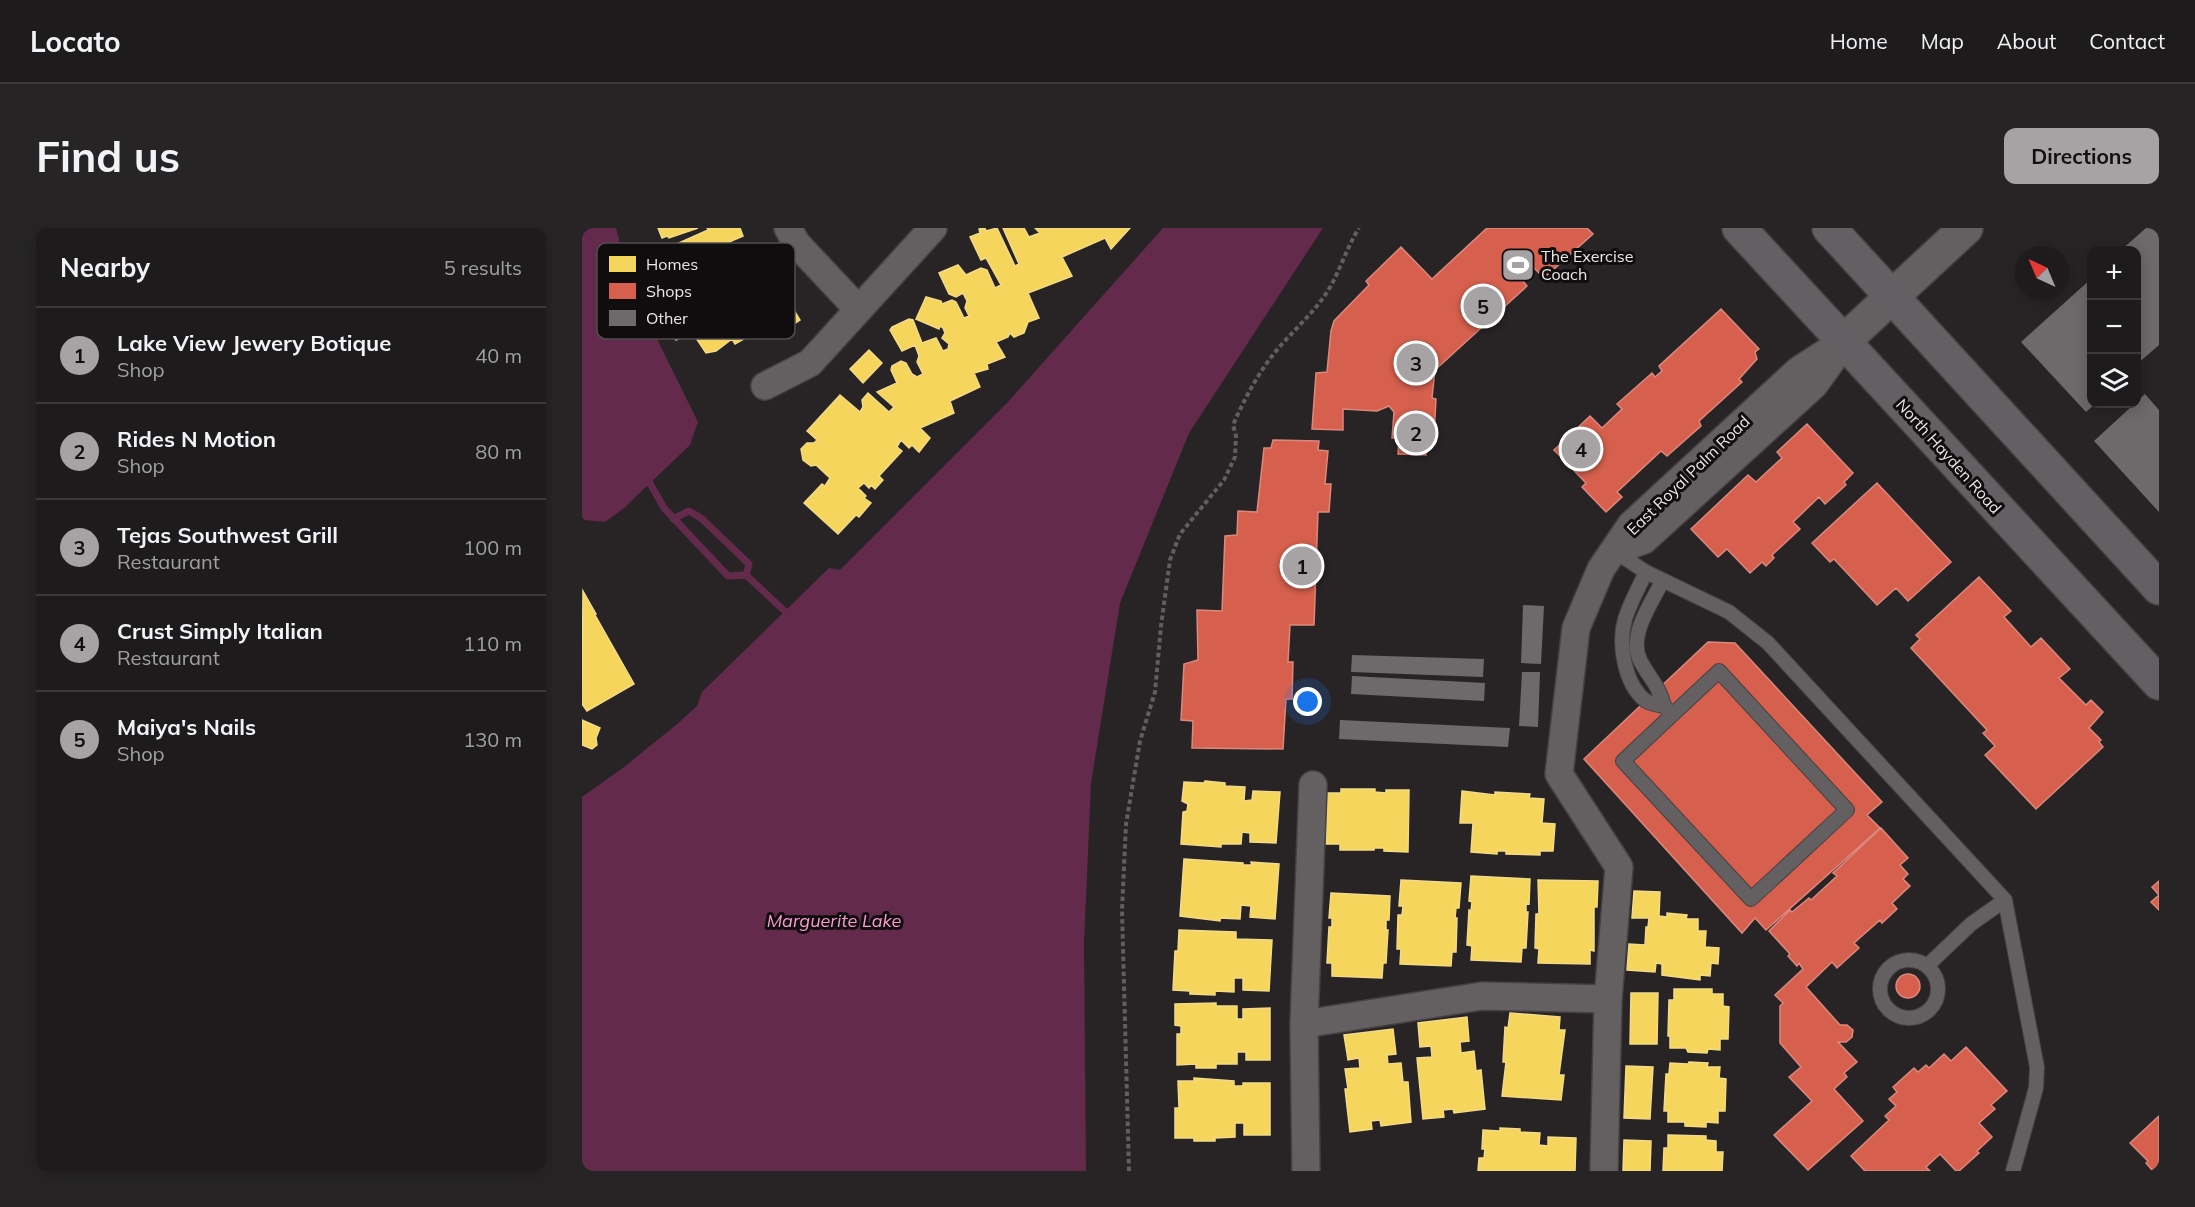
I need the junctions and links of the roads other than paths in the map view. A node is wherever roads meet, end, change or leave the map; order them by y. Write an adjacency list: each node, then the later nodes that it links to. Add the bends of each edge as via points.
1 (788, 228): 7 (street, via 796,243)
2 (933, 228): 7 (street)
3 (1739, 228): 8 (main road, North Hayden Road)
4 (1829, 228): 6 (main road)
5 (1965, 228): 6 (street, East Royal Palm Road)
6 (1892, 295): 8 (street, East Royal Palm Road); 13 (main road)
7 (858, 309): 9 (street, via 810,363)
8 (1844, 341): 10 (street, East Royal Palm Road, via 1799,370 1632,525); 14 (main road, North Hayden Road)
9 (765, 386)
10 (1614, 551): 11 (lane); 19 (street, East Royal Palm Road, via 1601,569 1576,628 1559,774 1619,867)
11 (1646, 572): 12 (lane); 15 (lane, via 1625,620 1625,664 1634,687 1647,702)
12 (1663, 580): 15 (lane, via 1642,621 1638,639 1639,657); 17 (lane, via 1729,612 1768,644)
13 (2159, 588)
14 (2159, 683)
15 (1668, 710): 15 (lane, via 1719,672 1847,810 1751,899 1623,761)
16 (1313, 785): 20 (street)
17 (2005, 900): 18 (lane, via 1971,924); 23 (lane, via 2037,1068 2036,1088)
18 (1927, 966): 18 (lane, via 1909,959 1890,966 1880,983 1880,993 1889,1010 1906,1018 1931,1008 1938,990)
19 (1608, 999): 20 (street, via 1482,996); 22 (street, East Royal Palm Road)
20 (1304, 1024): 21 (street)
21 (1306, 1171)
22 (1604, 1171)
23 (2013, 1171)

